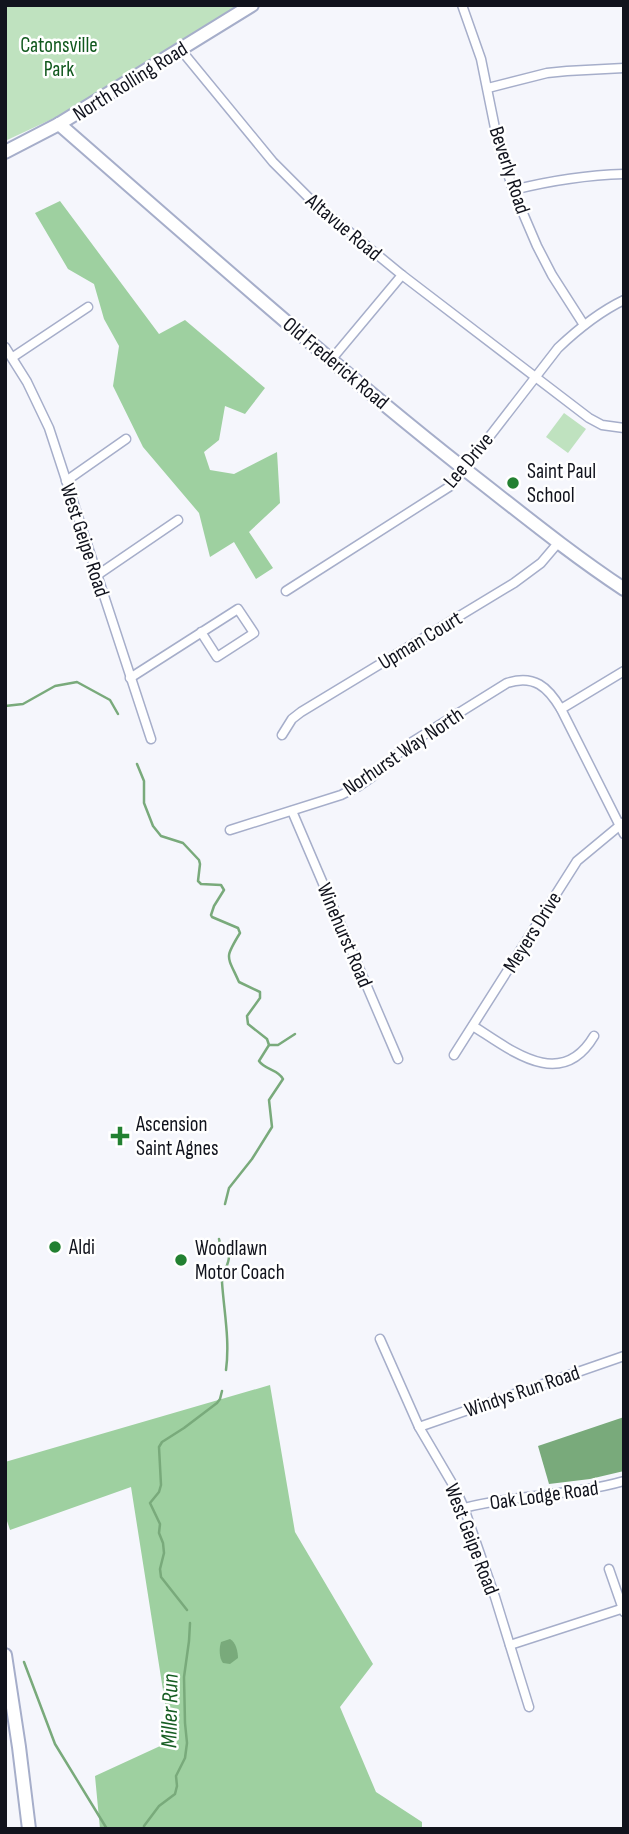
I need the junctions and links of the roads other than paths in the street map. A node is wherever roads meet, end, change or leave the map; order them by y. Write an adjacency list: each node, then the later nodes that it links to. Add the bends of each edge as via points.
1 (252, 5): 3 (street, North Rolling Road)
2 (462, 5): 5 (street, Beverly Road)
3 (181, 50): 6 (street, North Rolling Road); 10 (street, Altavue Road, via 291,181)
4 (624, 68): 5 (street, via 547,73)
5 (488, 88): 9 (street, Beverly Road)
6 (59, 124): 7 (street, North Rolling Road); 16 (street, Old Frederick Road)
7 (5, 152)
8 (624, 174): 9 (street)
9 (513, 190): 13 (street, Beverly Road, via 552,275)
10 (402, 275): 16 (street); 17 (street, Altavue Road)
11 (624, 300): 13 (street, Lee Drive)
12 (88, 307): 15 (street)
13 (584, 325): 17 (street, Lee Drive)
14 (5, 347): 15 (street, West Geipe Road)
15 (13, 357): 21 (street, West Geipe Road, via 49,428)
16 (331, 360): 20 (street, Old Frederick Road)
17 (535, 376): 18 (street, Altavue Road, via 589,418); 20 (street, Lee Drive)
18 (624, 428)
19 (126, 439): 21 (street)
20 (464, 468): 23 (street, Old Frederick Road); 26 (street, Lee Drive, via 452,485)
21 (66, 481): 24 (street, West Geipe Road)
22 (178, 520): 24 (street)
23 (558, 543): 25 (street, Old Frederick Road); 31 (street, Upman Court, via 514,583 301,712)
24 (96, 576): 29 (street, West Geipe Road)
25 (624, 589)
26 (286, 591)
27 (201, 632): 27 (street, via 238,609 254,633 217,657); 29 (street)
28 (624, 671): 30 (street)
29 (130, 678): 32 (street, West Geipe Road)
30 (562, 709): 33 (street, Norhurst Way North, via 542,685 525,680 507,683 409,744 359,786); 34 (street, Norhurst Way North)
31 (282, 735)
32 (150, 739)
33 (292, 811): 35 (street, Norhurst Way North); 39 (street, Winehurst Road)
34 (622, 827): 36 (street, Meyers Drive, via 578,860)
35 (230, 830)
36 (473, 1026): 37 (street, via 520,1056 544,1064 575,1056); 38 (street, Meyers Drive)
37 (594, 1036)
38 (454, 1055)
39 (398, 1059)
40 (380, 1339): 42 (street, West Geipe Road)
41 (624, 1356): 42 (street, Windys Run Road)
42 (419, 1427): 44 (street, West Geipe Road)
43 (624, 1481): 44 (street, Oak Lodge Road)
44 (464, 1508): 47 (street, West Geipe Road)
45 (609, 1569): 46 (street)
46 (623, 1610): 47 (street)
47 (510, 1645): 49 (street, West Geipe Road)
48 (5, 1655): 50 (street)
49 (529, 1707)
50 (29, 1829)

